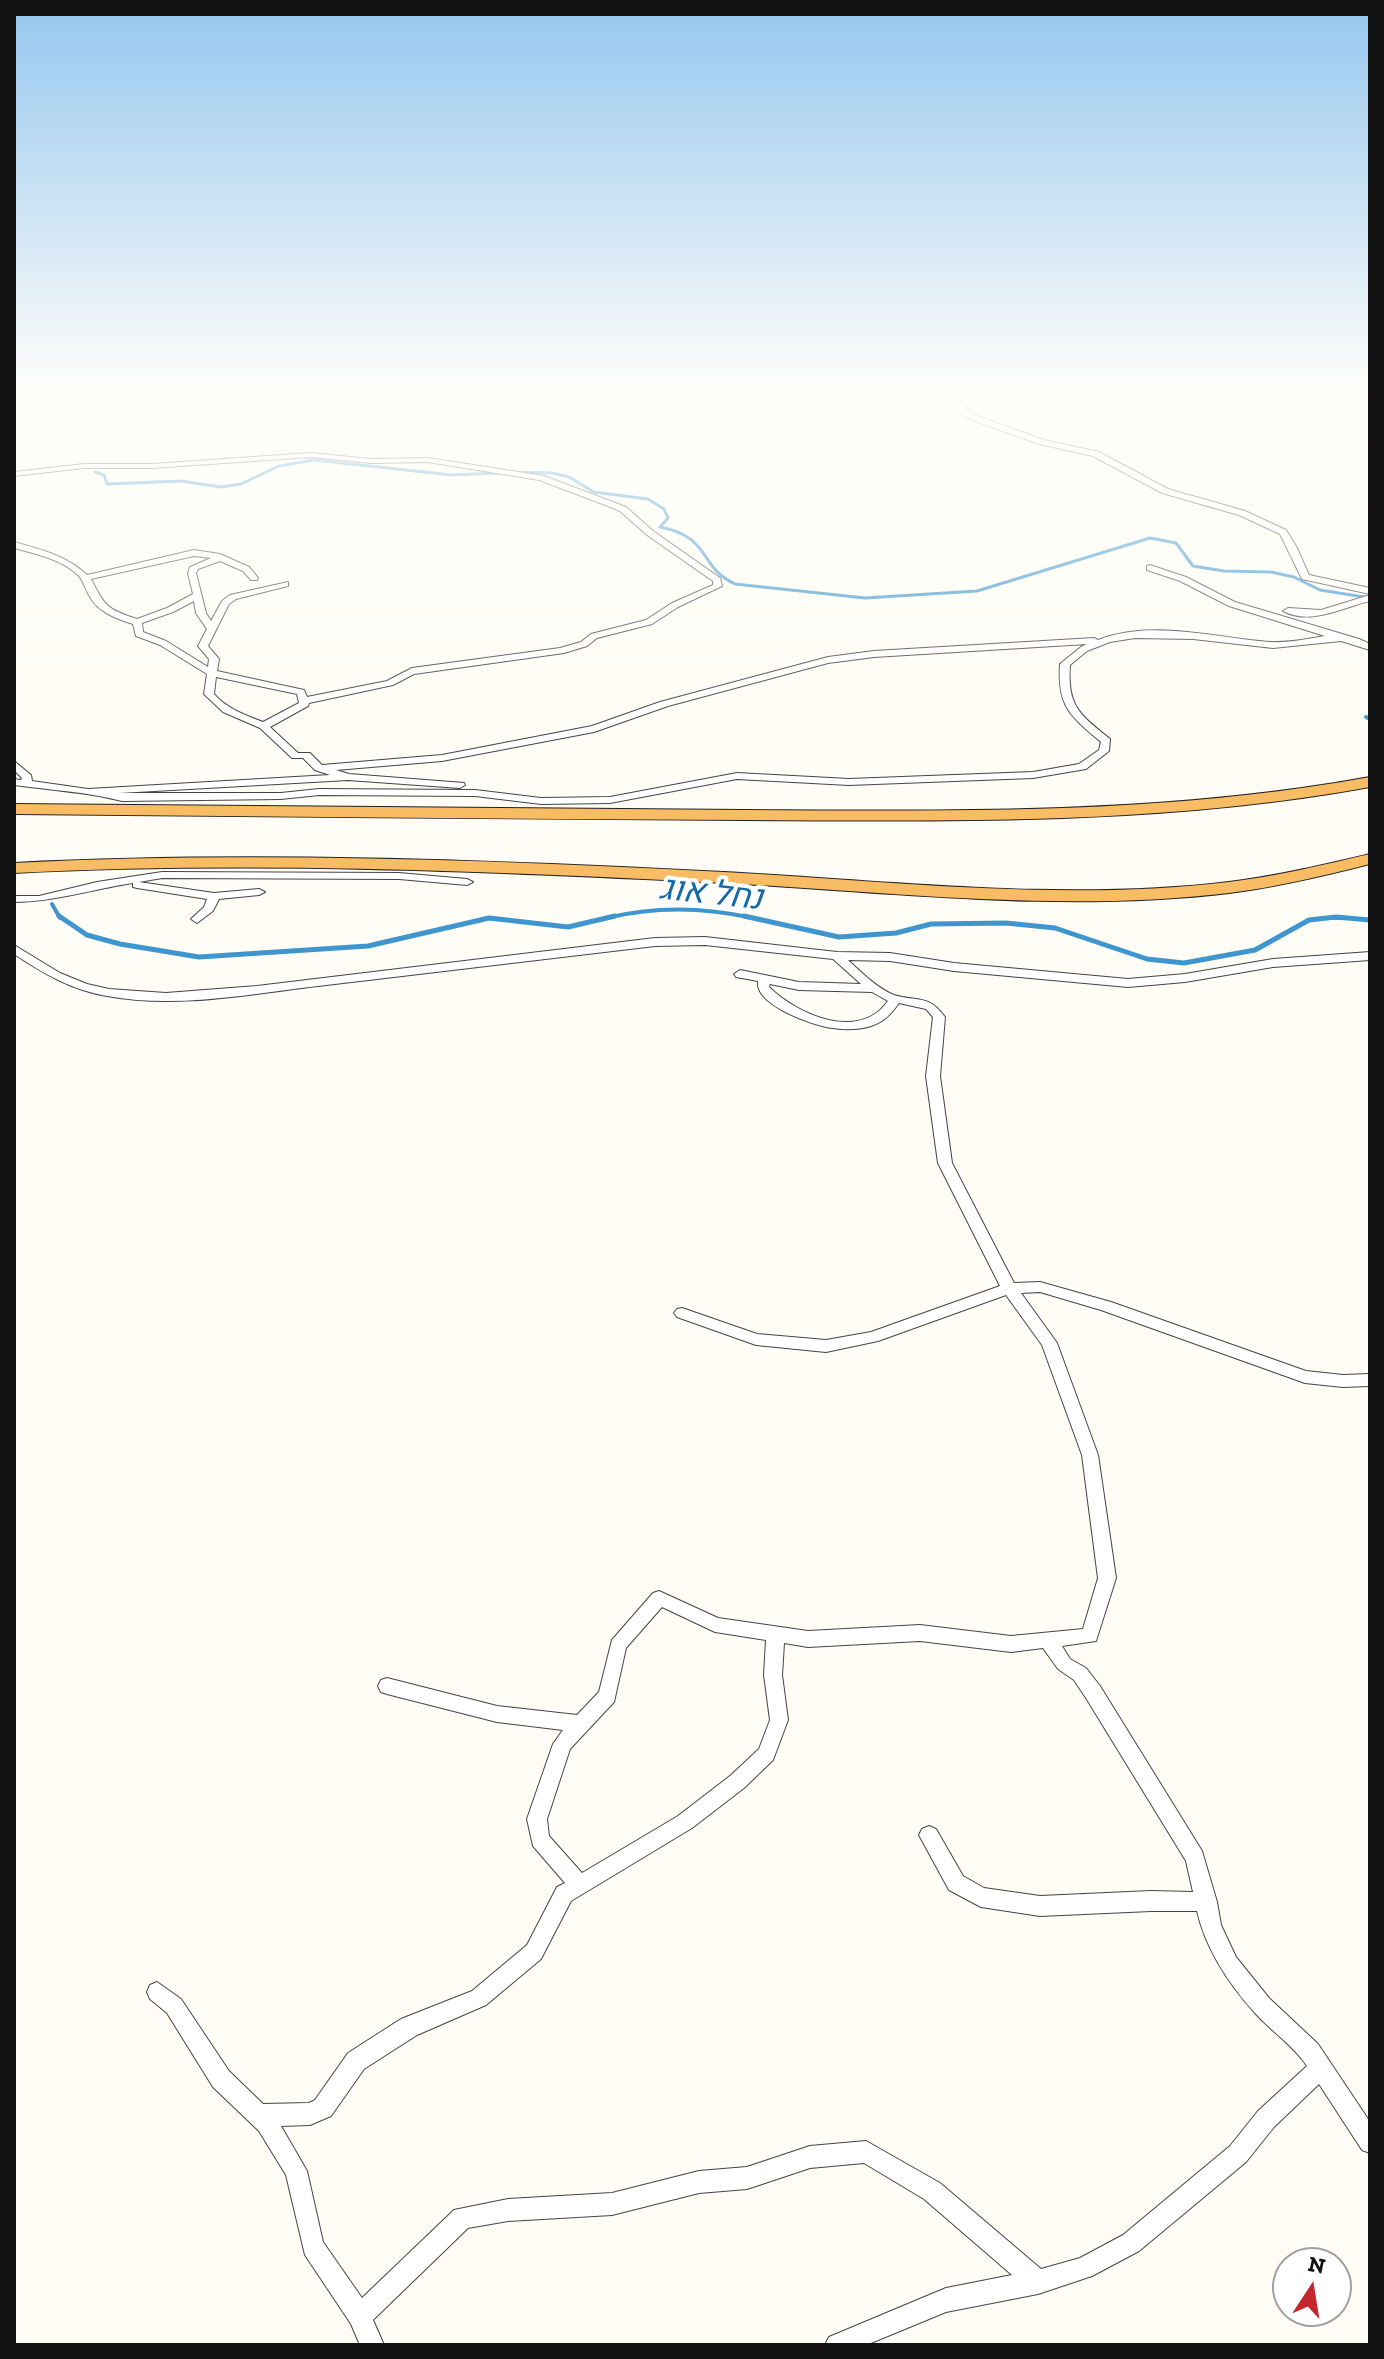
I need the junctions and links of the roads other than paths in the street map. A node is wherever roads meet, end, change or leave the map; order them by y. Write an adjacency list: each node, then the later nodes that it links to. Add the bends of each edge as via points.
1 (616, 506): 19 (street, via 717,580 718,586 649,622 561,651 412,671 390,683)
2 (1214, 506): 10 (street, via 1283,532 1305,577)
3 (14, 545): 6 (street, via 66,562)
4 (219, 558): 6 (street, via 180,554); 7 (street); 11 (street, via 194,567)
5 (1150, 568): 9 (street)
6 (84, 578): 13 (street, via 104,606)
7 (254, 578)
8 (285, 584): 14 (street, via 262,596 233,597)
9 (1191, 584): 12 (street, via 1309,616); 15 (street, via 1232,604)
10 (1370, 591)
11 (198, 595): 13 (street); 14 (street, via 201,613)
12 (1370, 598)
13 (137, 622): 18 (street, via 139,634)
14 (212, 629): 18 (street, via 203,646)
15 (1341, 638): 16 (street, via 1276,646 1169,635); 17 (street)
16 (1106, 641): 22 (street, via 828,660 664,704 594,729 442,758); 27 (street, via 1065,664 1070,710 1106,741 1104,751 1082,767 989,779 849,782 737,776 610,800 541,801)
17 (1370, 647)
18 (213, 668): 19 (street, via 301,692); 20 (street, via 209,694 216,703)
19 (303, 701): 20 (street)
20 (264, 726): 22 (street, via 296,756 306,755)
21 (14, 764): 25 (street, via 27,777)
22 (319, 768): 23 (street)
23 (348, 777): 26 (street); 27 (street, via 475,786)
24 (1370, 782): 28 (highway, via 1209,807 1092,814)
25 (20, 783): 26 (street)
26 (101, 791): 27 (street, via 134,798)
27 (484, 794)
28 (14, 809)
29 (1370, 859): 30 (highway, via 1255,883 1120,894 355,861)
30 (14, 868)
31 (467, 882): 32 (street, via 230,874 162,875)
32 (97, 885): 34 (street, via 149,885); 35 (street, via 39,899)
33 (259, 892): 34 (street)
34 (214, 896): 36 (street)
35 (14, 899)
36 (197, 919)
37 (14, 949): 38 (street, via 84,987 174,995 680,940)
38 (837, 956): 39 (street, via 1128,983); 42 (street)
39 (1370, 956)
40 (740, 974): 41 (street)
41 (764, 981): 42 (street); 43 (street, via 769,996 792,1011 845,1026 874,1023)
42 (876, 988): 43 (street)
43 (896, 998): 44 (street, via 930,1006 939,1017 933,1076 945,1163)
44 (1009, 1288): 45 (street, via 873,1337 826,1346 756,1339); 46 (street, via 1040,1287 1068,1294 1305,1377); 48 (street, via 1049,1343 1090,1455 1107,1578 1090,1636)
45 (682, 1313)
46 (1370, 1380)
47 (775, 1634): 48 (street, via 808,1639 920,1633 1011,1644); 50 (street, via 715,1625 659,1598 618,1645 607,1696); 52 (street, via 779,1720 766,1754 685,1822)
48 (1047, 1640): 53 (street, via 1064,1664 1080,1674 1170,1815 1195,1858)
49 (387, 1686): 50 (street, via 497,1714)
50 (581, 1724): 52 (street, via 562,1744 537,1819 540,1840)
51 (929, 1835): 53 (street, via 956,1883 981,1897 1040,1906)
52 (580, 1885): 56 (street, via 564,1894 534,1952 479,1998 409,2027 356,2061 323,2108 310,2114)
53 (1207, 1902): 55 (street, via 1211,1927 1229,1964)
54 (157, 1992): 56 (street, via 174,2006 221,2079)
55 (1320, 2068): 57 (street); 58 (street, via 1238,2154 1131,2243 1084,2268)
56 (259, 2115): 59 (street, via 296,2171 313,2247)
57 (1370, 2142)
58 (1038, 2282): 59 (street, via 932,2191 866,2152 810,2157 747,2178 699,2182 612,2204 462,2218); 61 (street, via 946,2300)
59 (360, 2316): 60 (street)
60 (372, 2345)
61 (837, 2345)

